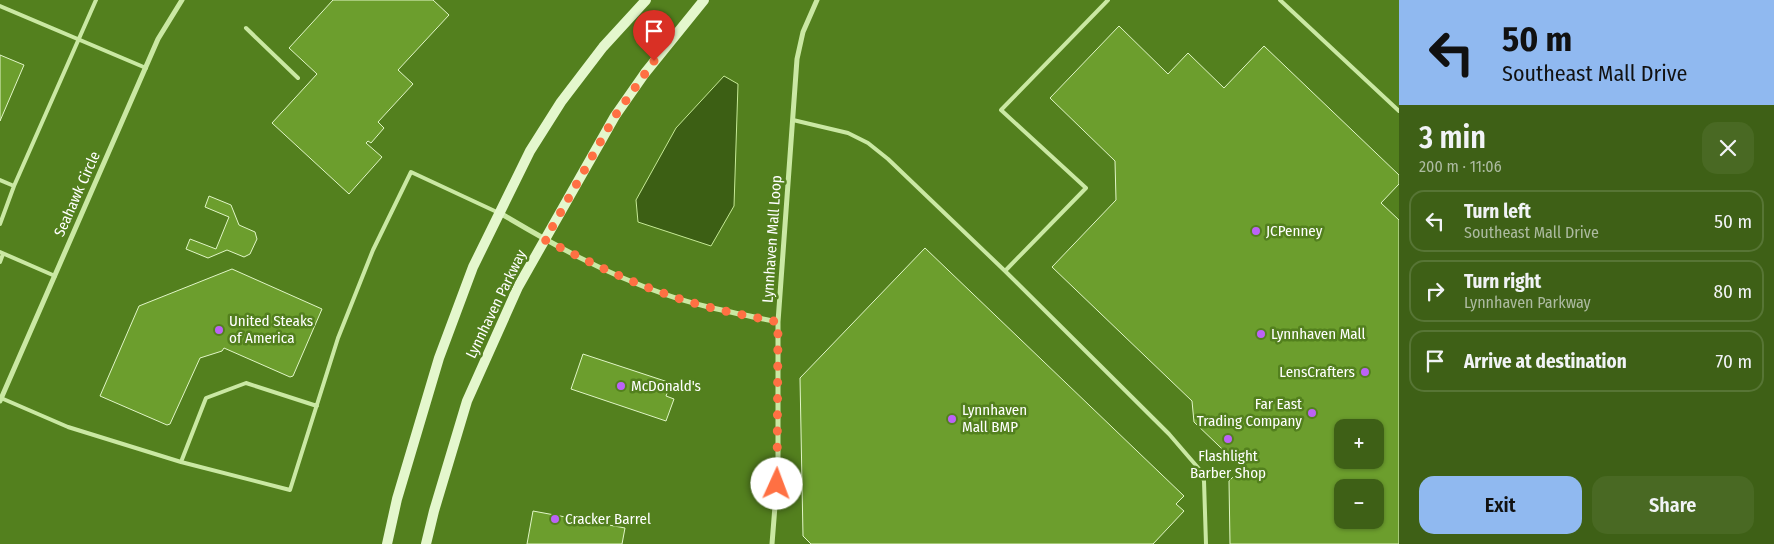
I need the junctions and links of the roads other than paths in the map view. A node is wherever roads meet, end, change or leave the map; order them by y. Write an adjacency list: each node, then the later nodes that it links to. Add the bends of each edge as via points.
1 (96, 0): 10 (lane)
2 (182, 0): 11 (street, Seahawk Circle, via 158,39)
3 (646, 0): 17 (main road, Lynnhaven Parkway, via 603,47 561,102 530,151)
4 (704, 0): 19 (main road, Lynnhaven Parkway, via 644,73 615,116)
5 (817, 0): 14 (street, Lynnhaven Mall Loop, via 803,32 797,59)
6 (1108, 0): 22 (lane, via 1001,110 1086,188)
7 (1280, 0): 13 (lane)
8 (0, 6): 10 (lane)
9 (246, 28): 12 (lane)
10 (80, 40): 11 (lane); 16 (lane)
11 (146, 68): 23 (street, Seahawk Circle)
12 (298, 78)
13 (1399, 112)
14 (793, 120): 22 (lane, via 848,133 868,143); 24 (street, Lynnhaven Mall Loop)
15 (0, 180): 16 (lane)
16 (14, 186): 18 (lane)
17 (499, 213): 19 (street); 26 (lane, via 411,172 373,250 338,338); 28 (main road, Lynnhaven Parkway, via 473,267 439,358)
18 (0, 224)
19 (545, 240): 24 (street, via 664,294); 29 (main road, Lynnhaven Parkway, via 518,287 467,401)
20 (2, 253): 21 (lane); 23 (lane)
21 (0, 262)
22 (1005, 271): 31 (lane, via 1169,434 1200,470 1204,481)
23 (54, 276): 25 (street, Seahawk Circle)
24 (778, 322): 30 (street, Lynnhaven Mall Loop, via 778,468)
25 (1, 399): 27 (lane, via 68,427)
26 (317, 406): 27 (lane, via 246,383 206,398); 27 (lane, via 290,490)
27 (181, 462)
28 (387, 544)
29 (426, 544)
30 (772, 544)
31 (1206, 544)

